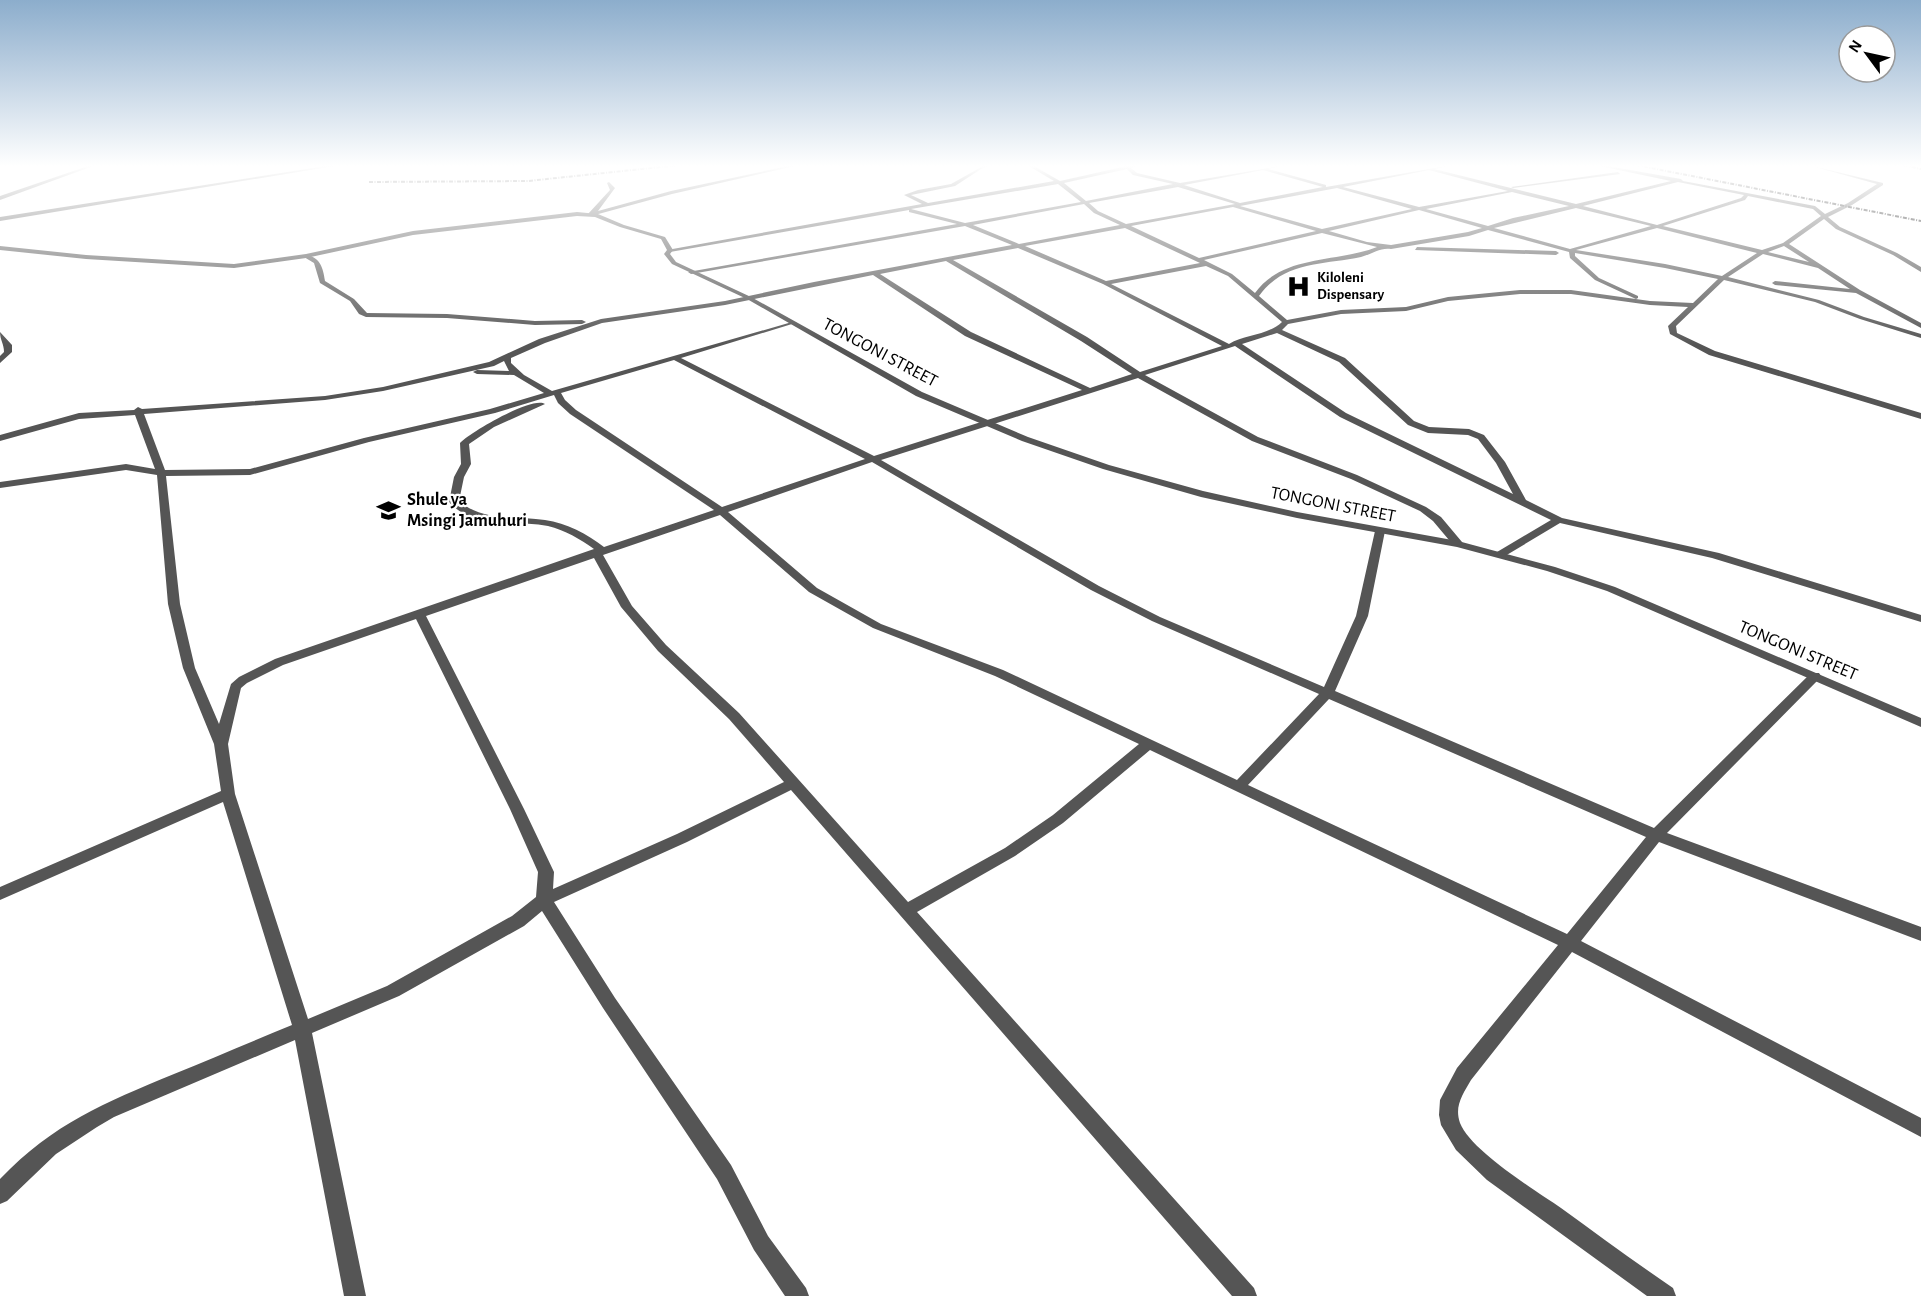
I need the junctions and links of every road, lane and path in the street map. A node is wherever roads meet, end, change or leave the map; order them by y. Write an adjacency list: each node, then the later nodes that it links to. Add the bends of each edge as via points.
1 (471, 225): 26 (street, via 380,239)
2 (621, 225): 23 (street, via 663,238)
3 (803, 225): 23 (street)
4 (957, 225): 32 (street)
5 (968, 225): 19 (street)
6 (1123, 225): 19 (street)
7 (1126, 225): 28 (street)
8 (1302, 225): 17 (street)
9 (1344, 225): 17 (street)
10 (1480, 225): 16 (street)
11 (1498, 225): 16 (street)
12 (1657, 225): 24 (street)
13 (1661, 225): 25 (street)
14 (1811, 225): 18 (street)
15 (1835, 225): 31 (street)
16 (1489, 228): 21 (street); 24 (street)
17 (1321, 231): 20 (street); 28 (street)
18 (1785, 244): 25 (street); 30 (street)
19 (1017, 246): 27 (street); 36 (street)
20 (1382, 247): 21 (street); 38 (street, via 1289,270 1264,283)
21 (1394, 247): 24 (street)
22 (0, 248): 26 (street, via 234,266)
23 (670, 250): 32 (street, TONGONI STREET, via 666,254 669,258)
24 (1570, 251): 34 (street); 40 (street, via 1589,273)
25 (1763, 252): 30 (street); 34 (street)
26 (306, 256): 42 (street, via 319,265 322,282 355,302 366,315 535,323)
27 (947, 259): 33 (street); 56 (street)
28 (1198, 260): 29 (street)
29 (1206, 264): 36 (street); 38 (street, via 1236,278)
30 (1817, 266): 37 (street)
31 (1921, 270)
32 (691, 272): 39 (street, TONGONI STREET)
33 (876, 273): 39 (street); 57 (street, via 968,334)
34 (1724, 277): 35 (street); 41 (street)
35 (1742, 281): 37 (street); 49 (street)
36 (1104, 283): 50 (street)
37 (1858, 291): 46 (street)
38 (1255, 297): 44 (street)
39 (749, 298): 42 (street); 45 (street, TONGONI STREET)
40 (1650, 303): 41 (street); 43 (street, via 1674,311); 44 (street, via 1577,293 1520,292)
41 (1695, 305): 43 (street)
42 (601, 321): 51 (street, via 542,341)
43 (1678, 321): 60 (street, via 1672,326 1674,334 1712,353)
44 (1286, 322): 47 (street)
45 (790, 323): 52 (street); 61 (street, TONGONI STREET, via 919,394)
46 (1921, 326)
47 (1277, 330): 50 (street); 66 (street, via 1349,364 1411,423 1428,430 1469,432 1481,437)
48 (0, 334): 53 (street, via 8,352)
49 (1921, 336)
50 (1230, 344): 56 (street); 66 (street, via 1343,415)
51 (508, 358): 54 (street); 55 (street)
52 (676, 358): 58 (street); 63 (street)
53 (0, 361)
54 (464, 372): 55 (street); 59 (street, via 325,398)
55 (514, 373): 58 (street)
56 (1139, 375): 57 (street); 70 (street, via 1255,439 1405,500 1437,519)
57 (1087, 389): 61 (street)
58 (556, 395): 64 (street, via 250,472); 67 (street, via 573,412); 71 (street, via 476,432 464,442 465,464 454,502 474,515 568,529 587,538)
59 (138, 410): 62 (street, via 79,416); 64 (street)
60 (1921, 416)
61 (983, 422): 63 (street); 69 (street, TONGONI STREET, via 1106,467 1201,494)
62 (0, 438)
63 (873, 459): 67 (street); 76 (street, via 1095,588 1156,619)
64 (161, 473): 65 (street, via 126,467); 79 (street, via 174,604 189,668)
65 (0, 486)
66 (1524, 504): 68 (street)
67 (720, 510): 71 (street); 78 (street, via 813,590 877,626 999,673)
68 (1559, 520): 72 (street); 74 (street, via 1715,555)
69 (1380, 531): 70 (street, TONGONI STREET); 76 (street, via 1362,616)
70 (1458, 544): 72 (street, TONGONI STREET)
71 (598, 551): 73 (street); 80 (street, via 627,607 662,648 734,716)
72 (1501, 554): 75 (street, TONGONI STREET, via 1611,589)
73 (419, 614): 79 (street, via 321,646 243,680 235,687); 85 (street, via 546,872)
74 (1921, 619)
75 (1815, 676): 77 (street, TONGONI STREET); 83 (street)
76 (1328, 692): 81 (street); 83 (street)
77 (1921, 723)
78 (1149, 743): 81 (street); 86 (street, via 1058,819 1010,852)
79 (221, 744): 82 (street)
80 (793, 783): 85 (street); 86 (street)
81 (1240, 785): 88 (street)
82 (228, 794): 84 (street); 89 (street)
83 (1656, 835): 87 (street); 88 (street)
84 (0, 894)
85 (544, 900): 89 (street, via 518,921 440,967); 93 (street, via 724,1172 761,1243)
86 (905, 911): 94 (street)
87 (1921, 934)
88 (1570, 943): 90 (street); 95 (street, via 1464,1074 1449,1104 1451,1122 1468,1150 1494,1173)
89 (302, 1028): 91 (street, via 106,1111 69,1131 32,1160); 92 (street)
90 (1921, 1128)
91 (0, 1194)
92 (355, 1296)
93 (798, 1296)
94 (1246, 1296)
95 (1665, 1296)

